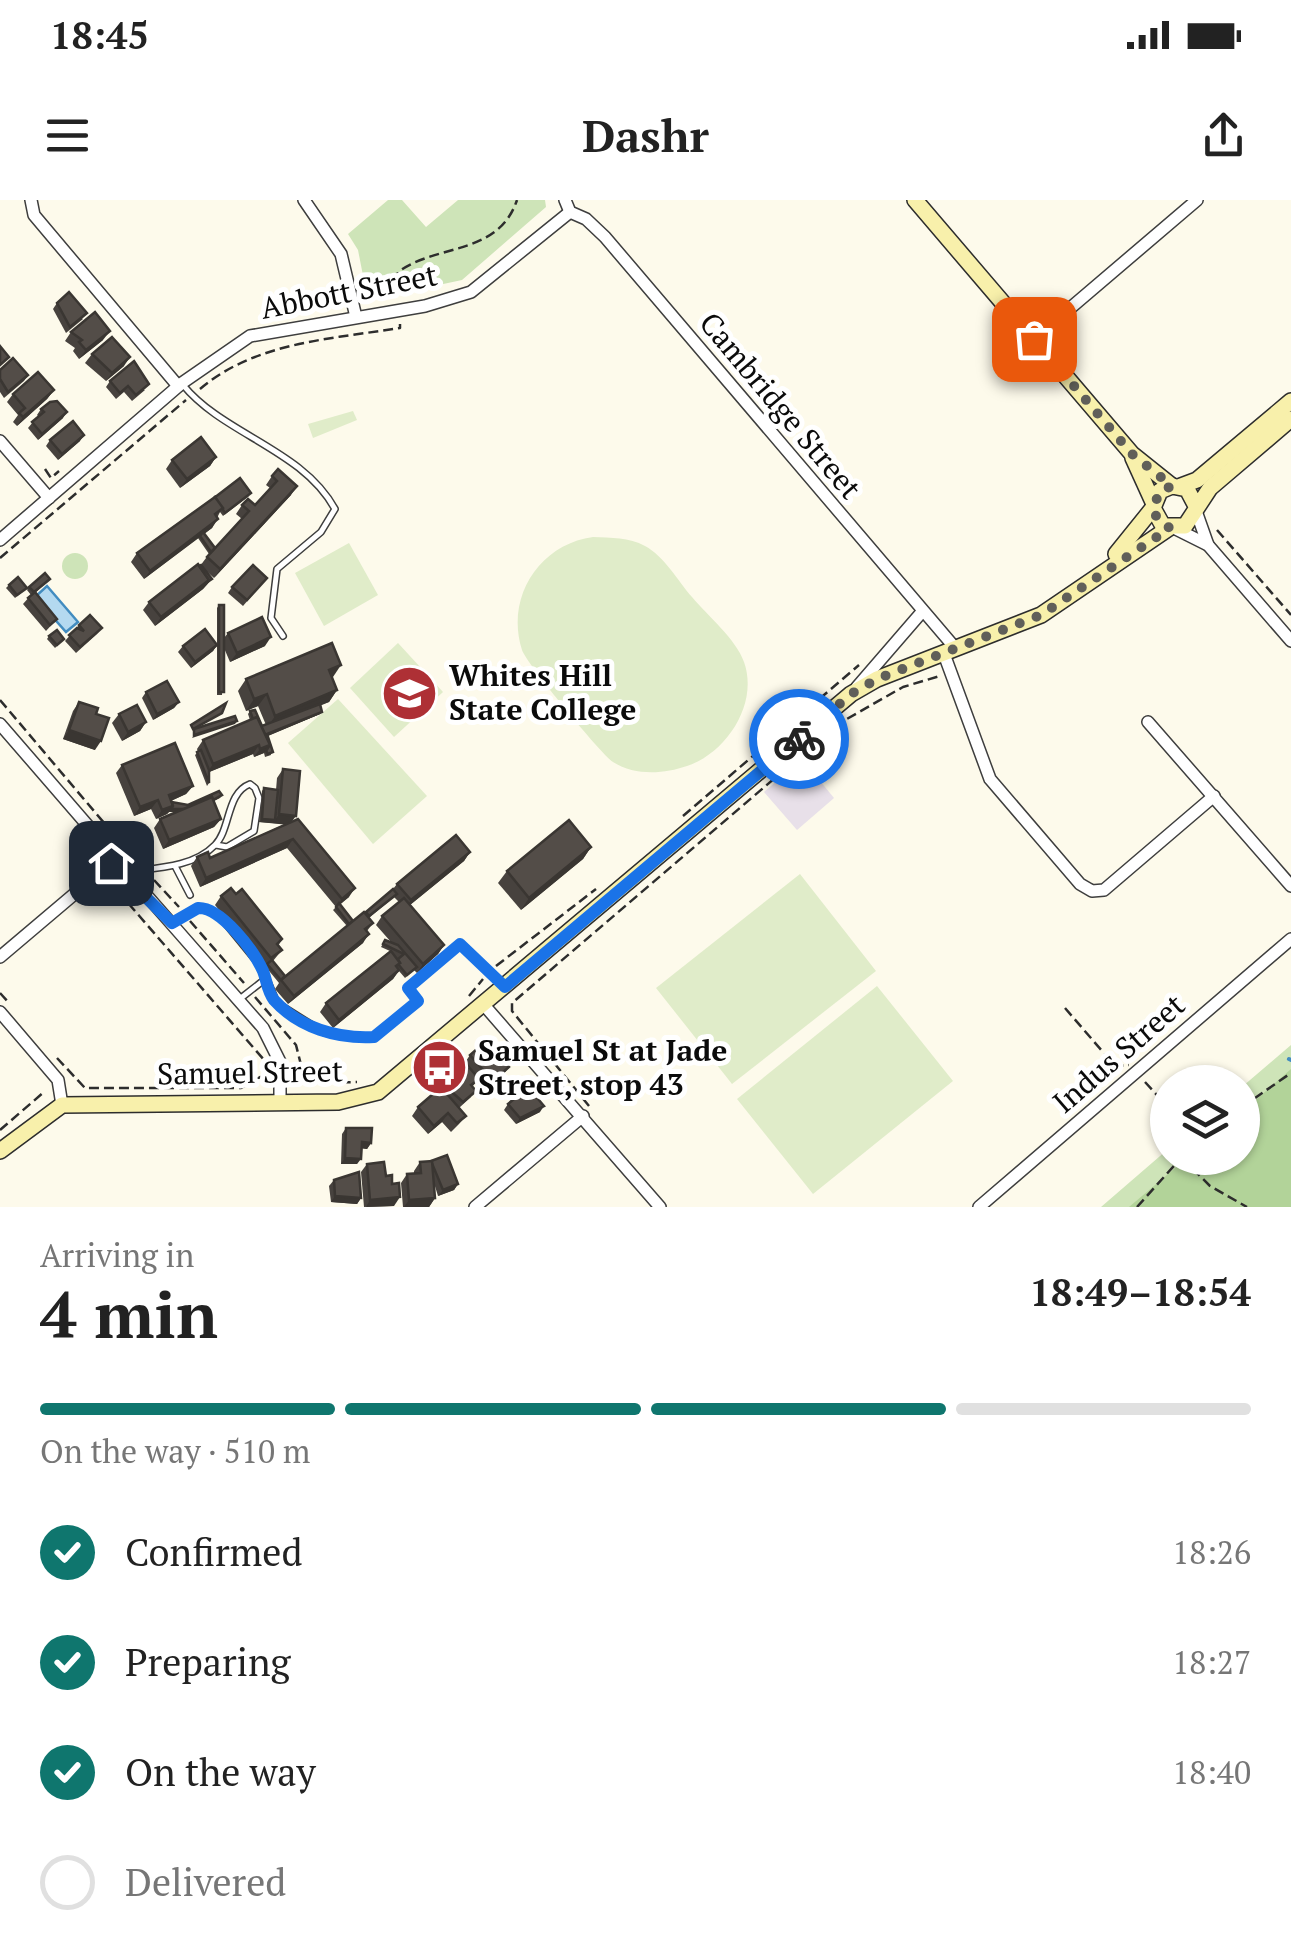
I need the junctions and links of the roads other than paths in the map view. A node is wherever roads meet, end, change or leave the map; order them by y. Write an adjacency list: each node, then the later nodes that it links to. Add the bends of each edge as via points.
1 (31, 200): 8 (street, via 34,215)
2 (304, 200): 6 (street, via 341,254)
3 (915, 200): 7 (street)
4 (1197, 200): 7 (street)
5 (568, 206): 6 (street, Abbott Street, via 471,292); 21 (street, Cambridge Street, via 605,237)
6 (356, 317): 8 (street, Abbott Street, via 250,336)
7 (1034, 339): 12 (street)
8 (180, 384): 14 (street, Abbott Street); 22 (lane, via 275,449 335,510 321,532 278,569 272,618)
9 (1291, 401): 13 (street, via 1197,480)
10 (1291, 419): 16 (street, via 1210,488)
11 (0, 441): 14 (street)
12 (1132, 454): 13 (street); 15 (street)
13 (1176, 486): 15 (street, via 1160,491); 16 (street, via 1192,494)
14 (49, 498): 18 (street, Abbott Street)
15 (1153, 505): 17 (street, via 1158,521); 20 (street, Samuel Street)
16 (1196, 509): 17 (street, via 1192,520); 19 (street)
17 (1173, 529): 19 (street); 20 (street, Samuel Street)
18 (0, 540)
19 (1208, 546): 23 (street)
20 (1101, 573): 24 (street, Samuel Street, via 1041,615)
21 (921, 613): 24 (street, Cambridge Street); 25 (street, Samuel Street)
22 (283, 636)
23 (1291, 641)
24 (950, 652): 25 (street, Samuel Street); 28 (street, via 990,779 1092,892 1104,890)
25 (851, 694): 39 (street, Samuel Street)
26 (1148, 722): 28 (street)
27 (0, 724): 30 (street, via 102,842)
28 (1214, 796): 33 (street)
29 (216, 844): 29 (lane, via 239,791 250,784 259,792 254,831 227,847); 31 (lane)
30 (111, 863): 32 (street); 37 (street)
31 (175, 866): 32 (lane); 34 (lane)
32 (125, 872): 35 (street)
33 (1291, 886)
34 (190, 896)
35 (172, 923): 38 (lane, via 206,907 218,913); 40 (street)
36 (1291, 939): 49 (street, Indus Street)
37 (0, 957)
38 (265, 979): 39 (lane, via 282,1007 325,1033 354,1038 374,1037 418,1001 408,988 460,944); 40 (lane)
39 (505, 987): 41 (street, Samuel Street)
40 (238, 1000): 43 (street, via 276,1052)
41 (484, 1005): 43 (street, Samuel Street, via 378,1092 338,1102); 45 (street)
42 (6, 1009): 44 (street, via 58,1080)
43 (280, 1102): 44 (street, Samuel Street)
44 (62, 1104): 46 (street)
45 (583, 1116): 47 (street); 48 (street)
46 (0, 1151)
47 (474, 1207)
48 (660, 1207)
49 (978, 1207)

